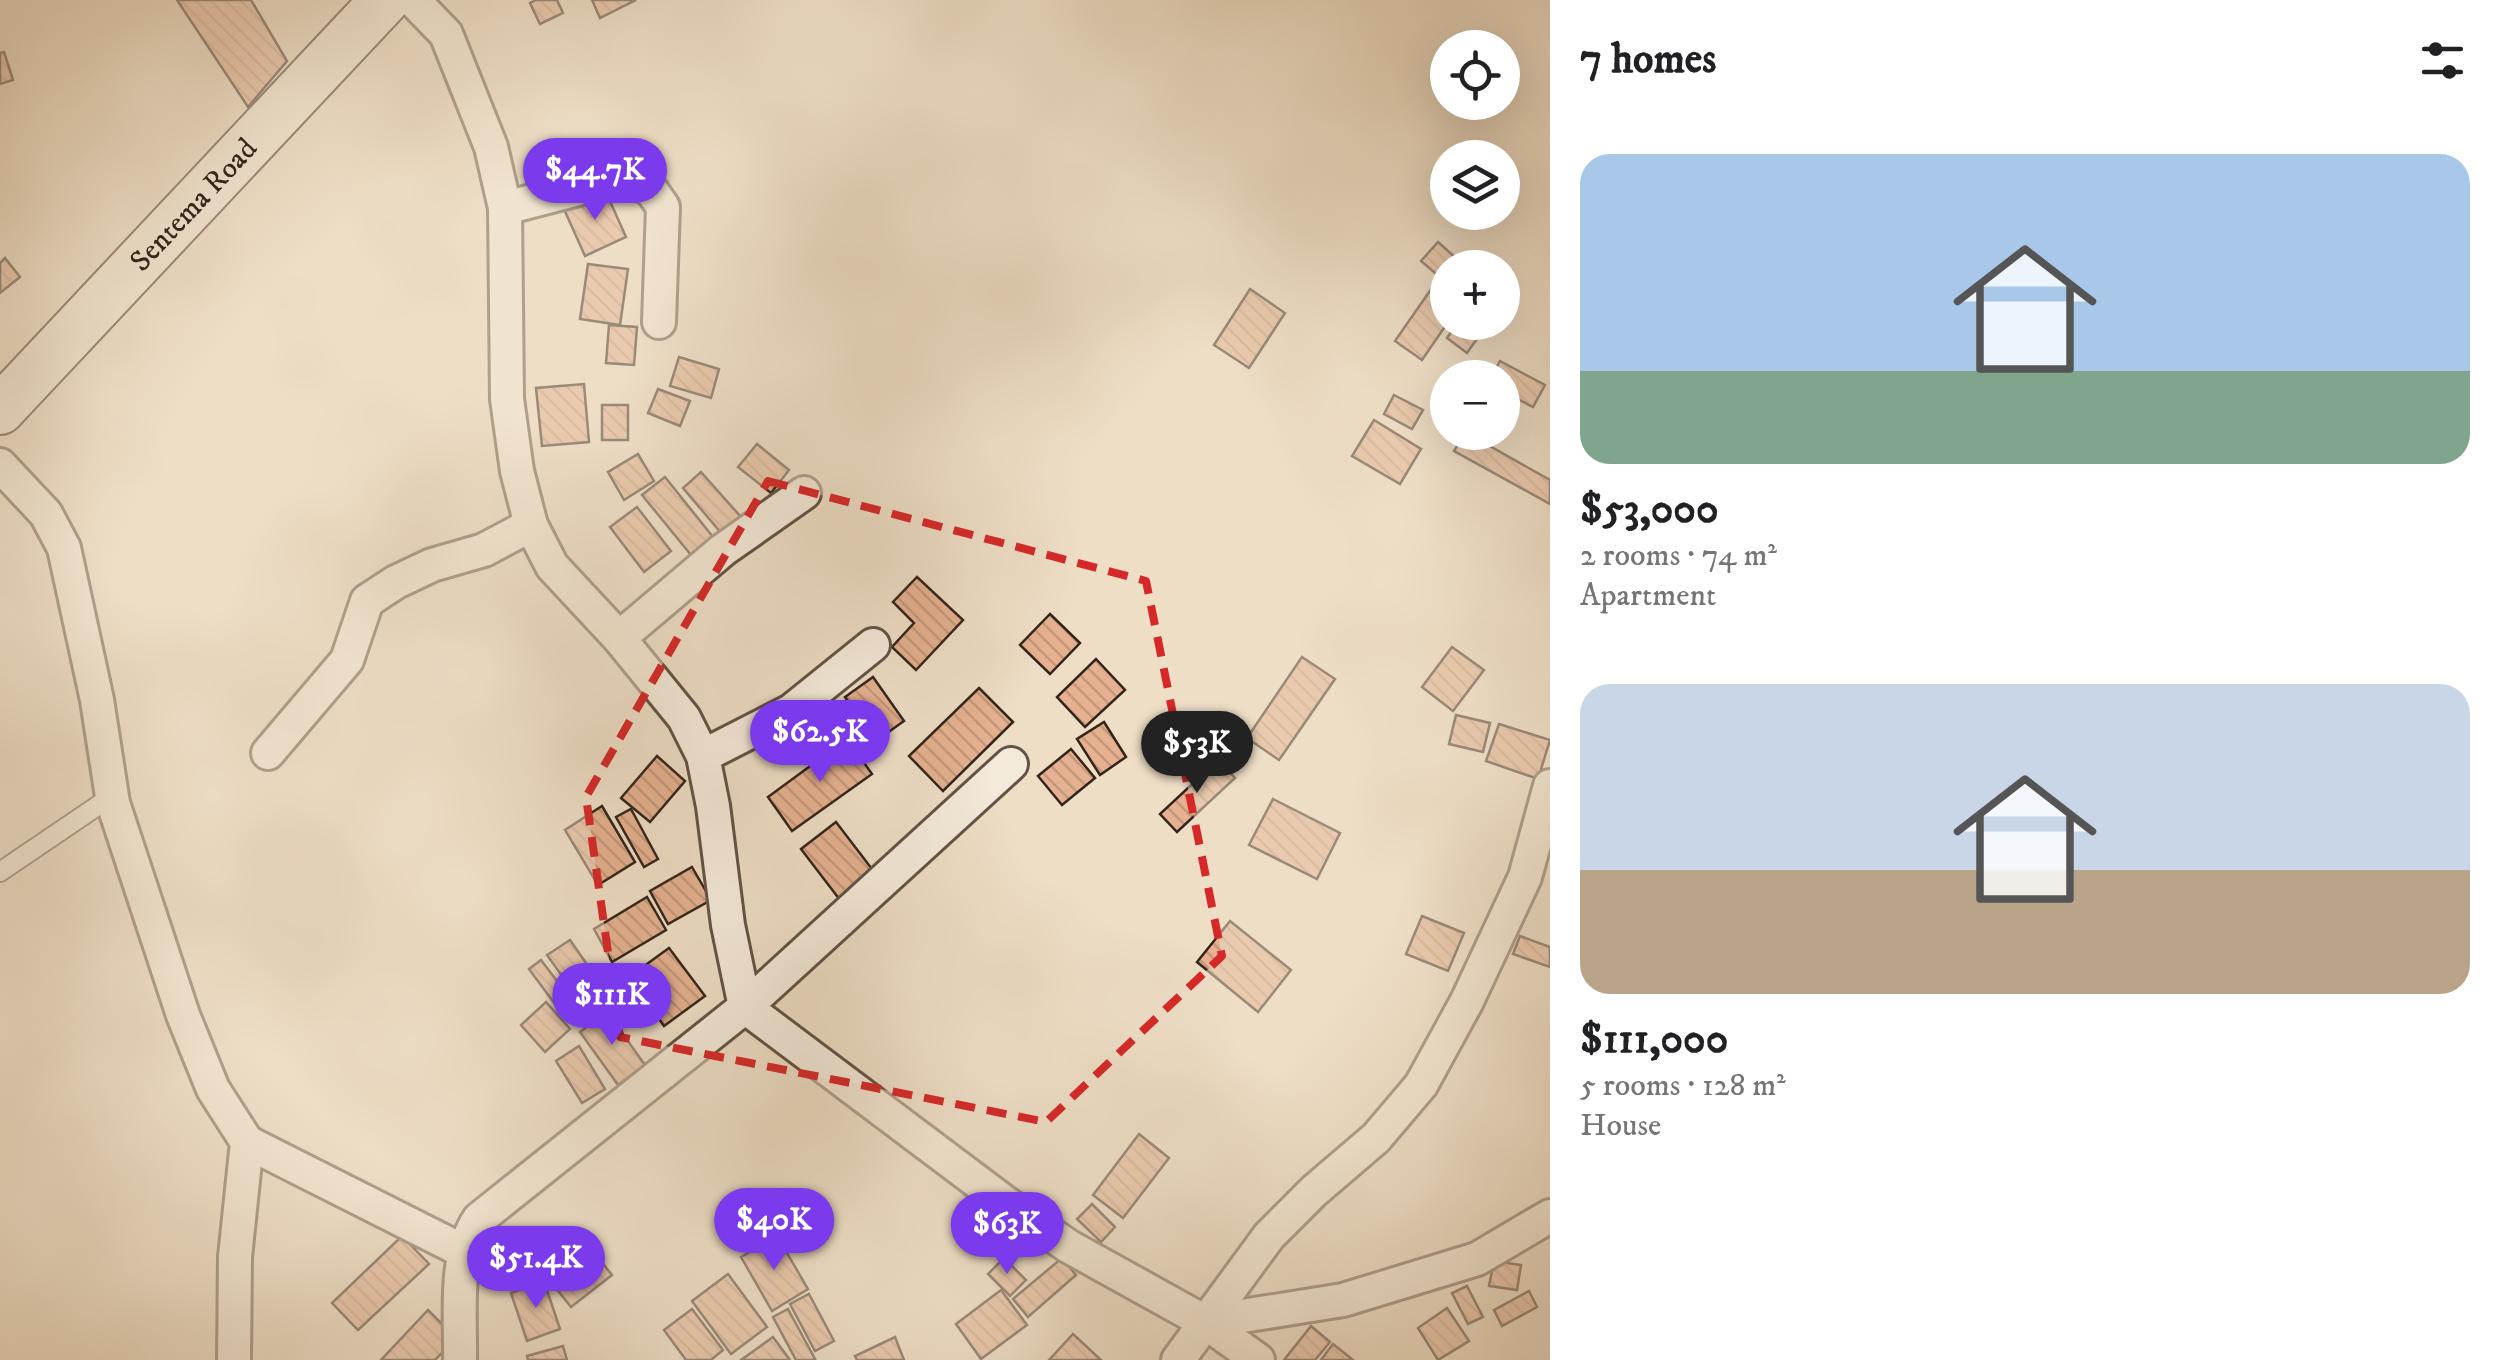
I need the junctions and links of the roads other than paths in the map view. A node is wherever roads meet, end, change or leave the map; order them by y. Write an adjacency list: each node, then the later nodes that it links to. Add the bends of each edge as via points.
1 (385, 0): 5 (main road, Sentema Road)
2 (413, 0): 3 (street, via 446,34 492,147)
3 (506, 208): 4 (street, via 628,176 652,191 663,207); 8 (street, via 507,399)
4 (660, 322)
5 (0, 410)
6 (0, 465): 15 (street, via 46,514 64,548)
7 (804, 493): 9 (street, via 723,550)
8 (531, 525): 9 (street, via 552,566); 11 (street, via 484,550 432,565 367,601 347,660)
9 (620, 638): 12 (street, via 684,718)
10 (873, 645): 12 (street, via 791,711)
11 (268, 753)
12 (703, 756): 17 (street)
13 (1011, 764): 17 (street)
14 (1550, 786): 21 (street, via 1525,877 1421,1085 1376,1138 1269,1236)
15 (112, 796): 16 (lane); 18 (street, via 183,1015 213,1089)
16 (0, 872)
17 (746, 1007): 20 (street, via 478,1219); 21 (street, via 1068,1246)
18 (247, 1142): 20 (street); 22 (street, via 235,1257)
19 (1550, 1216): 21 (street, via 1477,1259 1420,1277 1343,1300)
20 (464, 1252): 23 (street)
21 (1204, 1322): 24 (street); 25 (street)
22 (234, 1360)
23 (460, 1360)
24 (1178, 1360)
25 (1258, 1360)

